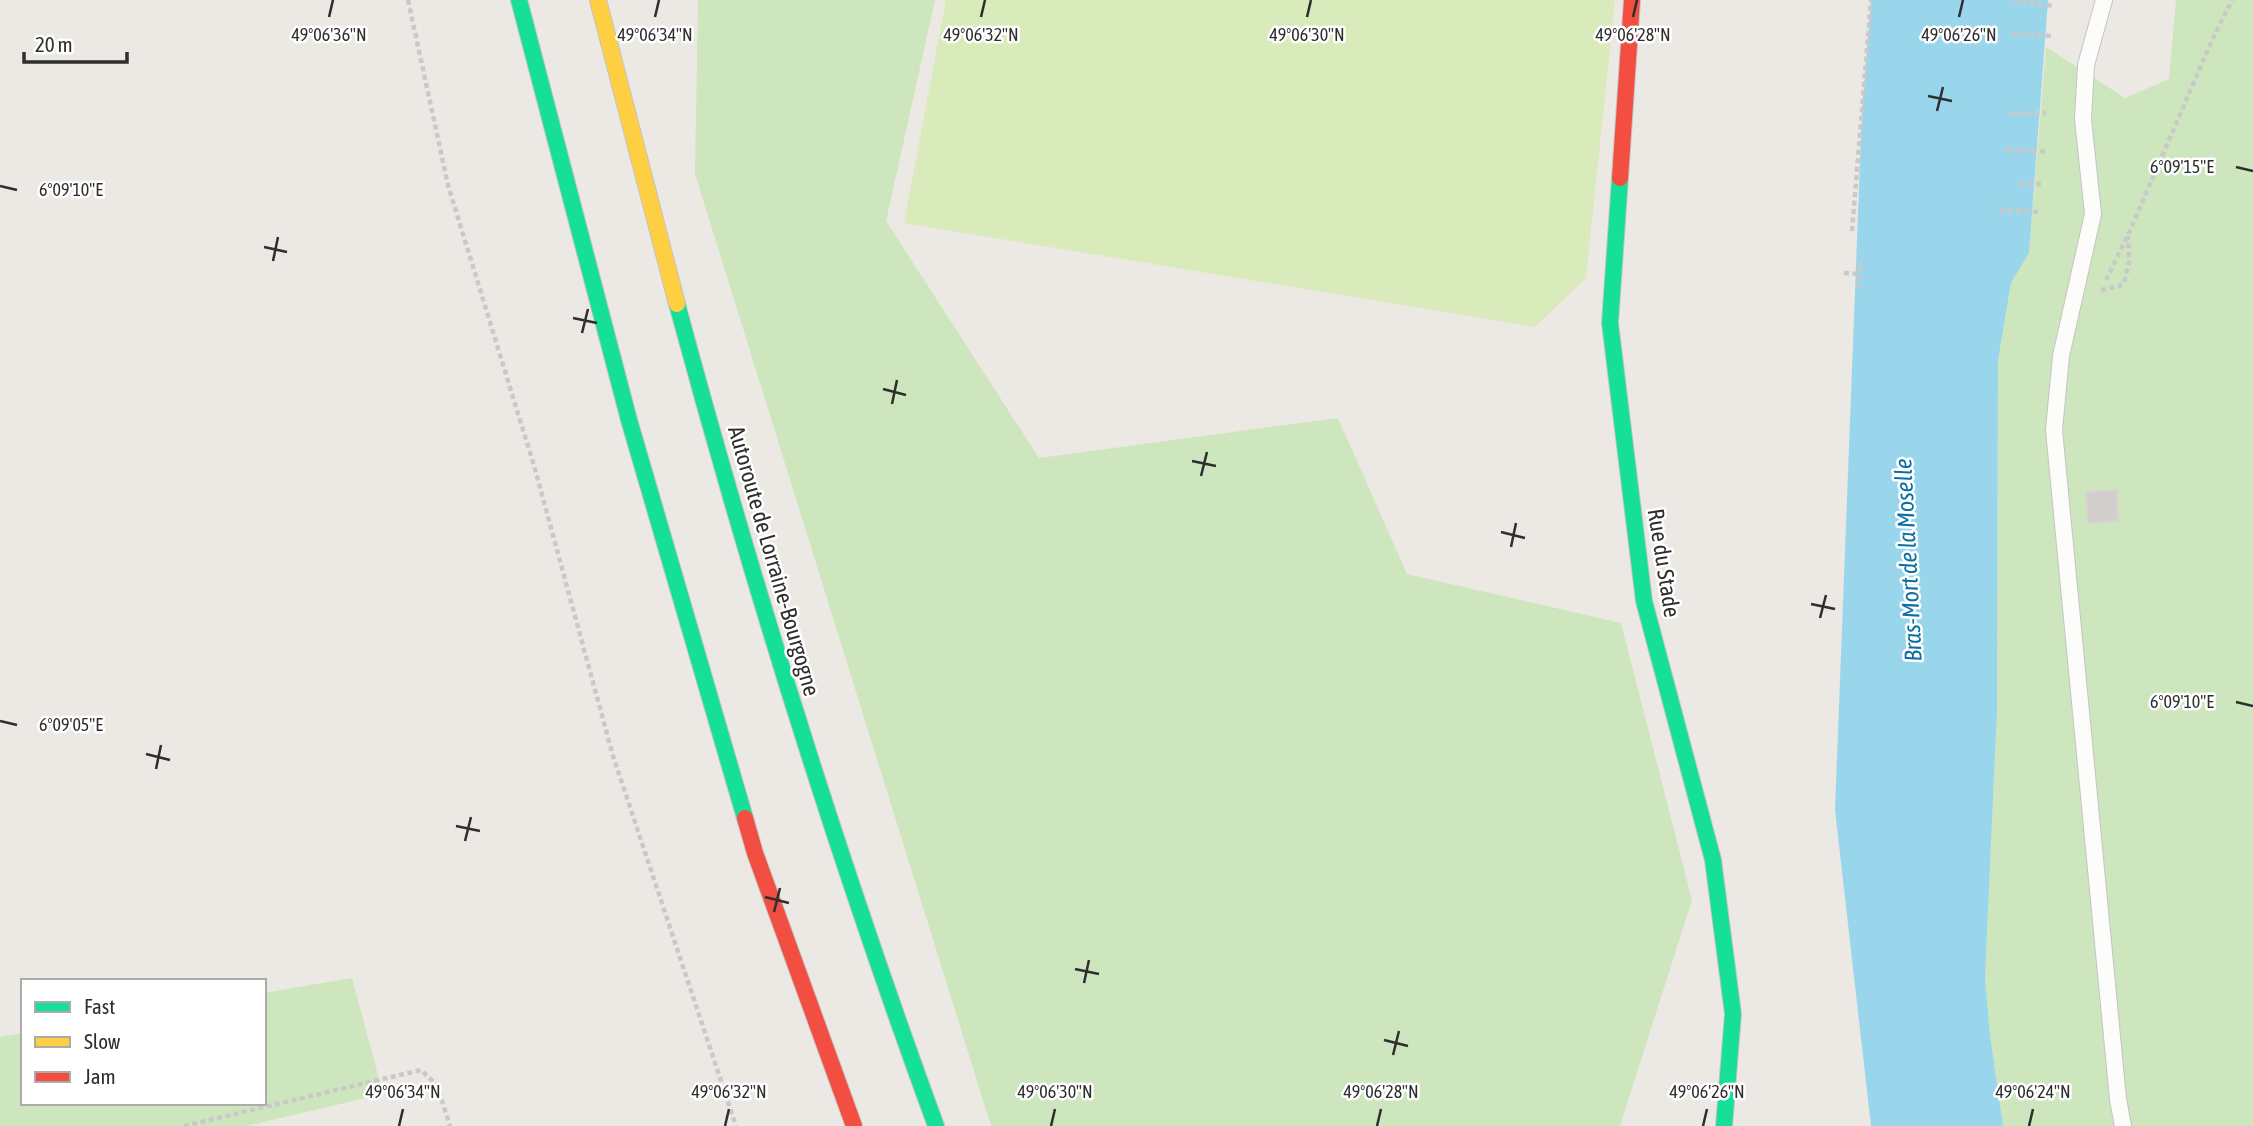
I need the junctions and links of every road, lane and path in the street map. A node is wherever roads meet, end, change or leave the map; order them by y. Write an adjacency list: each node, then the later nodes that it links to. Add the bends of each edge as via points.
1 (408, 0): 30 (path, via 448,185 535,469 613,756)
2 (519, 0): 31 (main road, via 629,420 755,853)
3 (598, 0): 32 (main road, Autoroute de Lorraine-Bourgogne, via 673,293 789,697)
4 (1632, 0): 33 (main road, Rue du Stade, via 1610,323 1644,601 1713,860 1733,1014)
5 (1871, 0): 16 (path)
6 (2013, 0): 9 (path)
7 (2104, 0): 34 (lane, via 2086,65 2083,119 2093,214 2061,356 2054,430)
8 (2232, 0): 23 (path)
9 (2054, 6)
10 (2012, 33): 11 (path)
11 (2051, 36)
12 (2046, 113): 13 (path)
13 (2009, 114)
14 (2006, 149): 17 (path)
15 (1850, 150): 16 (path)
16 (1859, 151): 22 (path)
17 (2045, 152)
18 (2019, 184): 19 (path)
19 (2043, 184)
20 (1999, 210): 21 (path)
21 (2041, 212)
22 (1852, 231)
23 (2128, 235): 23 (path, via 2100,290 2124,283)
24 (1860, 260): 26 (path)
25 (1844, 274): 26 (path)
26 (1859, 274): 27 (path)
27 (1859, 289)
28 (184, 1126): 29 (path, via 421,1070 437,1085)
29 (450, 1126)
30 (736, 1126)
31 (854, 1126)
32 (936, 1126)
33 (1724, 1126)
34 (2123, 1126)

